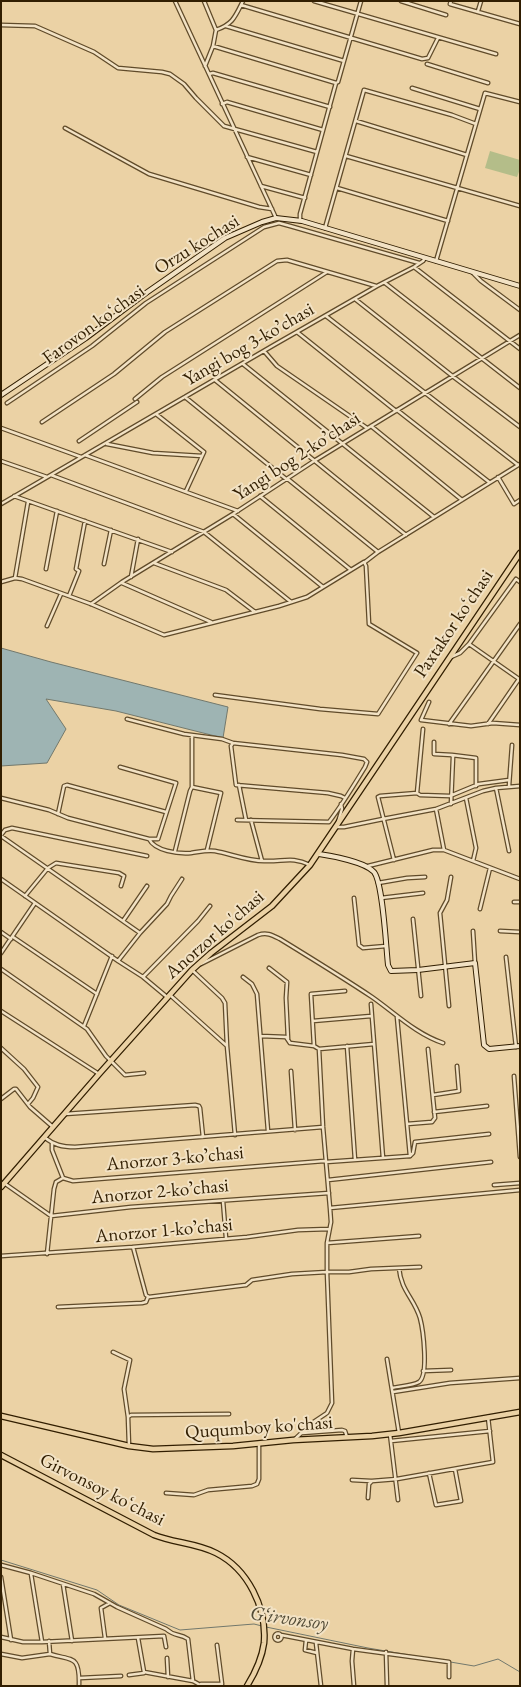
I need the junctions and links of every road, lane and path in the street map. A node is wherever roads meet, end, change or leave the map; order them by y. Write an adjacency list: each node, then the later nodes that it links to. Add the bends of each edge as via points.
1 (175, 1): 23 (street)
2 (204, 1): 16 (street)
3 (243, 1): 9 (street)
4 (314, 1): 11 (street)
5 (362, 1): 11 (street)
6 (401, 1): 12 (street)
7 (451, 1): 10 (street, via 450,4)
8 (481, 1): 10 (street)
9 (241, 5): 15 (street, via 232,22); 17 (street)
10 (478, 11): 13 (street)
11 (358, 14): 17 (street); 18 (street)
12 (446, 15)
13 (520, 24)
14 (1, 25): 36 (street, via 35,26 94,52 118,68 170,74 184,84 224,126)
15 (226, 26): 16 (street); 21 (street)
16 (216, 30): 19 (street)
17 (351, 38): 18 (street, via 426,59); 21 (street)
18 (439, 38): 20 (street)
19 (213, 46): 23 (street); 25 (street)
20 (496, 54)
21 (344, 61): 25 (street)
22 (427, 64): 26 (street)
23 (205, 66): 24 (street)
24 (208, 74): 30 (street); 31 (street)
25 (336, 83): 31 (street)
26 (488, 83)
27 (412, 88): 32 (street)
28 (520, 97): 29 (street)
29 (519, 102): 32 (street, via 485,93)
30 (222, 104): 36 (street); 37 (street, via 227,102)
31 (330, 107): 37 (street)
32 (480, 109): 34 (street)
33 (356, 121): 34 (street, via 364,90); 39 (street); 40 (street)
34 (476, 124): 39 (street)
35 (65, 128): 48 (street, via 149,174)
36 (233, 128): 38 (street); 41 (street)
37 (323, 130): 38 (street)
38 (317, 152): 42 (street)
39 (467, 155): 45 (street)
40 (346, 156): 44 (street); 45 (street)
41 (247, 157): 42 (street); 43 (street)
42 (311, 175): 46 (street)
43 (261, 186): 46 (street); 48 (street)
44 (336, 188): 51 (street); 52 (street)
45 (457, 188): 47 (street); 51 (street)
46 (305, 198): 50 (street)
47 (520, 206)
48 (272, 209): 49 (street)
49 (276, 218): 50 (main road, Orzu kochasi); 76 (main road, Orzu kochasi, via 225,238)
50 (300, 221): 52 (main road, Orzu kochasi)
51 (448, 221): 54 (street)
52 (325, 228): 53 (main road, Orzu kochasi)
53 (425, 258): 54 (main road, Orzu kochasi); 55 (street, Yangi bog 3-koʼchasi)
54 (436, 261): 57 (main road, Orzu kochasi)
55 (420, 263): 56 (street, Yangi bog 3-koʼchasi); 78 (street, Farovon koʻchasi, via 279,223 264,227 146,303 92,346)
56 (414, 267): 59 (street, Yangi bog 3-koʼchasi); 67 (street)
57 (471, 271): 61 (main road, Orzu kochasi); 63 (street)
58 (326, 272): 60 (street); 81 (street, via 287,260 277,261 166,332 114,374); 86 (street, via 162,377 136,401)
59 (385, 283): 60 (street, Yangi bog 3-koʼchasi); 70 (street)
60 (377, 286): 62 (street, Yangi bog 3-koʼchasi)
61 (520, 286)
62 (355, 299): 64 (street, Yangi bog 3-koʼchasi); 72 (street)
63 (520, 310)
64 (326, 316): 65 (street, Yangi bog 3-koʼchasi); 75 (street)
65 (297, 332): 69 (street, Yangi bog 3-koʼchasi); 79 (street)
66 (520, 335): 67 (street, Yangi bog 2-koʼchasi)
67 (509, 341): 68 (street); 70 (street, Yangi bog 2-koʼchasi)
68 (520, 349)
69 (264, 351): 71 (street, Yangi bog 3-koʼchasi); 85 (street, via 277,366)
70 (482, 358): 72 (street, Yangi bog 2-koʼchasi); 74 (street)
71 (244, 364): 73 (street, Yangi bog 3-koʼchasi); 88 (street)
72 (453, 375): 75 (street, Yangi bog 2-koʼchasi); 83 (street)
73 (215, 380): 77 (street, Yangi bog 3-koʼchasi); 93 (street)
74 (520, 388)
75 (424, 392): 79 (street, Yangi bog 2-koʼchasi); 94 (street)
76 (1, 395)
77 (185, 397): 80 (street, Yangi bog 3-koʼchasi); 97 (street)
78 (7, 403)
79 (396, 410): 82 (street, Yangi bog 2-koʼchasi); 98 (street)
80 (156, 414): 87 (street, Yangi bog 3-koʼchasi); 90 (street, via 203,451)
81 (42, 422)
82 (371, 426): 85 (street, Yangi bog 2-koʼchasi); 102 (street)
83 (520, 427)
84 (1, 428): 91 (street)
85 (367, 428): 88 (street, Yangi bog 2-koʼchasi)
86 (78, 441)
87 (105, 444): 89 (street, Yangi bog 3-koʼchasi); 90 (street, via 146,452)
88 (342, 444): 93 (street, Yangi bog 2-koʼchasi); 109 (street)
89 (86, 455): 91 (street, Yangi bog 3-koʼchasi); 99 (street)
90 (202, 456): 99 (street)
91 (81, 457): 95 (street, Yangi bog 3-koʼchasi)
92 (1, 461): 95 (street)
93 (314, 461): 97 (street, Yangi bog 2-koʼchasi); 113 (street)
94 (519, 464): 96 (street)
95 (49, 476): 100 (street, Yangi bog 3-koʼchasi); 112 (street)
96 (498, 477): 98 (street); 103 (street, via 514,504)
97 (286, 479): 101 (street, Yangi bog 2-koʼchasi); 116 (street)
98 (490, 482): 102 (street)
99 (186, 491): 107 (street)
100 (14, 496): 104 (street); 105 (street, Yangi bog 3-koʼchasi)
101 (260, 496): 107 (street, Yangi bog 2-koʼchasi); 122 (street)
102 (462, 500): 109 (street)
103 (520, 500)
104 (28, 502): 106 (street); 124 (street)
105 (1, 504)
106 (57, 510): 110 (street); 121 (street)
107 (238, 511): 108 (street, Yangi bog 2-koʼchasi)
108 (233, 514): 112 (street, Yangi bog 2-koʼchasi); 128 (street)
109 (434, 518): 113 (street)
110 (85, 521): 111 (street); 130 (street, via 76,569 79,571)
111 (111, 530): 114 (street); 120 (street)
112 (204, 532): 115 (street, Yangi bog 2-koʼchasi); 131 (street)
113 (406, 535): 116 (street)
114 (138, 539): 115 (street); 123 (street)
115 (172, 552): 118 (street, Yangi bog 2-koʼchasi)
116 (378, 552): 119 (street)
117 (520, 553): 138 (main road, Paxtakor koʻchasi)
118 (153, 562): 123 (street, Yangi bog 2-koʼchasi); 133 (street, via 226,590)
119 (364, 562): 122 (street); 141 (street, via 369,624 417,653 378,714)
120 (104, 564)
121 (46, 569)
122 (351, 570): 128 (street)
123 (131, 577): 126 (street, Yangi bog 2-koʼchasi)
124 (15, 578): 125 (street); 129 (street)
125 (1, 582)
126 (122, 582): 132 (street, Yangi bog 2-koʼchasi); 134 (street)
127 (520, 582): 137 (street, via 516,579)
128 (323, 587): 131 (street)
129 (61, 594): 130 (street); 136 (street)
130 (69, 596): 132 (street)
131 (291, 602): 133 (street)
132 (90, 604): 134 (street, via 162,635)
133 (255, 612): 134 (street)
134 (212, 622)
135 (520, 624): 139 (street)
136 (46, 626)
137 (469, 644): 138 (street); 139 (street)
138 (450, 657): 149 (main road, Paxtakor koʻchasi)
139 (493, 661): 140 (street); 144 (street)
140 (519, 679): 145 (street)
141 (215, 695)
142 (430, 702): 144 (street, via 421,720)
143 (127, 719): 148 (street)
144 (449, 724): 145 (street)
145 (488, 724): 146 (street)
146 (520, 725)
147 (423, 729): 162 (street)
148 (192, 736): 151 (street); 159 (street)
149 (395, 740): 176 (main road, Anorzor ko'chasi)
150 (434, 742): 153 (street, via 434,754)
151 (232, 743): 156 (street, via 236,785); 165 (street, via 364,759 367,764)
152 (512, 746): 155 (street)
153 (452, 755): 157 (street, via 476,758); 163 (street)
154 (120, 767): 170 (street, via 175,782)
155 (509, 780): 157 (street); 160 (street)
156 (239, 785): 165 (street, via 328,793); 174 (street)
157 (476, 786): 163 (street)
158 (520, 786): 160 (street)
159 (192, 787): 179 (street, via 221,793); 182 (street)
160 (509, 787): 161 (street)
161 (496, 788): 166 (street); 181 (street)
162 (418, 793): 163 (street); 172 (street, via 380,796)
163 (450, 796): 168 (street)
164 (1, 798): 171 (street)
165 (345, 798): 167 (street)
166 (466, 798): 168 (street); 187 (street, via 476,848)
167 (341, 804): 175 (street, via 326,822); 176 (street)
168 (451, 805): 169 (street)
169 (436, 809): 172 (street); 180 (street)
170 (166, 812): 171 (street, via 67,785 64,786); 178 (street, via 158,839)
171 (58, 814): 178 (street)
172 (383, 818): 176 (street, via 344,828); 185 (street)
173 (237, 820): 174 (street)
174 (246, 820): 175 (street)
175 (251, 820): 186 (street)
176 (338, 825): 183 (main road, Anorzor ko'chasi)
177 (1, 835): 184 (street, via 12,828); 190 (street)
178 (149, 839): 182 (street, via 157,847)
179 (208, 850): 182 (street); 186 (street)
180 (444, 850): 185 (street); 187 (street)
181 (509, 850)
182 (175, 851)
183 (319, 854): 188 (main road, Anorzor ko'chasi); 189 (main road)
184 (147, 856)
185 (394, 860): 189 (street)
186 (262, 861): 188 (street, via 300,860)
187 (474, 861): 191 (street)
188 (310, 865): 223 (main road, Anorzor ko'chasi, via 272,906)
189 (367, 867): 197 (main road, via 375,874)
190 (48, 868): 198 (street, via 56,863 119,873 124,876); 201 (street); 210 (street)
191 (490, 868): 196 (street); 208 (street)
192 (425, 877): 197 (street)
193 (450, 877): 224 (street, via 447,900 440,913)
194 (1, 879): 201 (street)
195 (182, 879): 215 (street, via 167,904)
196 (520, 879)
197 (378, 883): 203 (main road)
198 (121, 886)
199 (147, 886): 210 (street)
200 (424, 893): 203 (street)
201 (25, 896): 206 (street)
202 (354, 898): 217 (street, via 359,945 363,948)
203 (381, 898): 217 (main road)
204 (514, 902): 205 (street)
205 (520, 902)
206 (36, 903): 216 (street); 219 (street)
207 (210, 906): 230 (street)
208 (480, 909)
209 (413, 919): 228 (street)
210 (123, 921): 215 (street)
211 (473, 931): 222 (street)
212 (500, 931): 214 (street)
213 (1, 932): 216 (street)
214 (520, 932)
215 (140, 933): 221 (street)
216 (12, 938): 218 (street); 232 (street)
217 (386, 946): 228 (main road, via 391,971)
218 (1, 953)
219 (112, 956): 221 (street); 232 (street)
220 (506, 957): 249 (street)
221 (118, 961): 230 (street)
222 (475, 963): 224 (main road); 249 (main road, via 484,1045 489,1049)
223 (197, 966): 227 (main road, Anorzor ko'chasi); 239 (street, via 258,935 270,934)
224 (446, 966): 228 (main road); 236 (street)
225 (269, 968): 243 (street, via 287,982)
226 (1, 969): 241 (street)
227 (192, 970): 233 (main road, Anorzor ko'chasi); 246 (street, via 225,1003)
228 (418, 970): 234 (street)
229 (244, 976): 242 (street, via 257,994)
230 (143, 977): 233 (street)
231 (345, 991): 240 (street, via 311,994)
232 (97, 994): 241 (street)
233 (168, 996): 246 (street); 253 (main road, Anorzor ko'chasi)
234 (421, 996)
235 (371, 1004): 238 (street)
236 (449, 1006)
237 (1, 1011): 257 (street)
238 (372, 1016): 240 (street); 245 (street)
239 (397, 1016): 244 (street); 265 (street)
240 (313, 1021): 247 (street)
241 (84, 1026): 253 (street)
242 (261, 1036): 243 (street); 269 (street)
243 (288, 1039): 247 (street, via 290,1043)
244 (443, 1043)
245 (374, 1044): 248 (street); 277 (street)
246 (227, 1046): 271 (street)
247 (314, 1046): 251 (street)
248 (347, 1046): 251 (street); 278 (street)
249 (518, 1046)
250 (1, 1048): 261 (street, via 38,1087)
251 (319, 1049): 267 (street)
252 (428, 1050): 259 (street)
253 (110, 1061): 256 (street, via 125,1075); 257 (main road, Anorzor ko'chasi)
254 (457, 1066): 259 (street, via 459,1091)
255 (291, 1071): 268 (street)
256 (144, 1073)
257 (99, 1074): 264 (main road, Anorzor ko'chasi)
258 (514, 1076): 276 (street)
259 (433, 1095): 263 (street)
260 (1, 1099): 261 (street, via 15,1089)
261 (28, 1104): 266 (street)
262 (486, 1106): 263 (street)
263 (434, 1112): 265 (street, via 432,1122)
264 (64, 1114): 266 (main road, Anorzor ko'chasi); 273 (street, via 195,1105 200,1108)
265 (407, 1124): 275 (street)
266 (53, 1126): 272 (main road, Anorzor ko'chasi)
267 (323, 1127): 268 (street); 279 (street)
268 (295, 1130): 269 (street)
269 (268, 1131): 271 (street)
270 (489, 1134): 275 (street, via 414,1142)
271 (235, 1135): 273 (street)
272 (44, 1137): 274 (street); 284 (main road, Anorzor ko'chasi)
273 (203, 1137): 274 (street, via 75,1147)
274 (52, 1143): 281 (street)
275 (410, 1156): 277 (street, Аnorzor 3-koʼchasi)
276 (520, 1157)
277 (383, 1158): 278 (street, Аnorzor 3-koʼchasi)
278 (355, 1160): 279 (street, Аnorzor 3-koʼchasi)
279 (326, 1162): 281 (street, Аnorzor 3-koʼchasi, via 73,1181); 282 (street)
280 (491, 1162): 282 (street)
281 (62, 1178): 290 (street, via 56,1182)
282 (328, 1180): 287 (street)
283 (520, 1183): 285 (street)
284 (3, 1185): 290 (street)
285 (494, 1185)
286 (520, 1190): 289 (street)
287 (329, 1193): 288 (street, Аnorzor 2-koʼchasi); 289 (street)
288 (223, 1200): 290 (street, Аnorzor 2-koʼchasi); 293 (street)
289 (330, 1208): 291 (street)
290 (51, 1216): 296 (street)
291 (329, 1228): 293 (street, Аnorzor 1-koʼchasi); 294 (street)
292 (418, 1236): 294 (street)
293 (226, 1238): 295 (street, Аnorzor 1-koʼchasi)
294 (327, 1243): 300 (street)
295 (133, 1247): 296 (street, Аnorzor 1-koʼchasi); 301 (street)
296 (47, 1254): 297 (street, Аnorzor 1-koʼchasi)
297 (1, 1256)
298 (420, 1267): 299 (street)
299 (399, 1268): 300 (street); 306 (street, via 401,1282 420,1318)
300 (327, 1272): 301 (street, via 292,1274 252,1280 246,1285); 316 (street, via 332,1403 327,1412)
301 (148, 1297): 302 (street, via 142,1303)
302 (58, 1307)
303 (112, 1352): 313 (street, via 130,1360 124,1389)
304 (387, 1359): 308 (street)
305 (450, 1370): 306 (street)
306 (423, 1371): 308 (street, via 418,1382)
307 (520, 1378): 308 (street)
308 (392, 1390): 315 (street)
309 (520, 1412): 312 (main road, Ququmboy ko'chasi)
310 (229, 1414): 313 (street, via 135,1415)
311 (1, 1416): 322 (main road, Ququmboy ko'chasi)
312 (488, 1417): 314 (street); 315 (main road, Ququmboy ko'chasi)
313 (128, 1418): 322 (street)
314 (490, 1431): 320 (street); 324 (street, via 493,1462)
315 (399, 1433): 317 (main road, Ququmboy ko'chasi)
316 (302, 1434): 318 (street, via 332,1428 346,1431); 319 (street)
317 (390, 1434): 318 (main road, Ququmboy ko'chasi); 320 (street)
318 (347, 1437): 319 (main road, Ququmboy ko'chasi)
319 (294, 1440): 321 (main road, Ququmboy ko'chasi)
320 (391, 1441): 326 (street)
321 (259, 1443): 322 (main road, Ququmboy ko'chasi, via 153,1449); 329 (street, via 257,1484 208,1490 194,1495)
322 (129, 1446)
323 (1, 1455): 364 (main road, Girvonsoy koʻchasi, via 154,1535 203,1548 226,1558 237,1568 262,1613 264,1642 259,1662)
324 (455, 1469): 325 (street); 325 (street, via 461,1501 436,1506)
325 (429, 1473): 326 (street)
326 (397, 1479): 328 (street); 331 (street)
327 (352, 1480): 328 (street)
328 (372, 1481): 330 (street)
329 (166, 1493)
330 (368, 1498)
331 (398, 1500)
332 (1, 1565): 333 (street)
333 (31, 1573): 335 (street); 345 (street)
334 (1, 1577): 341 (street)
335 (64, 1584): 336 (street); 344 (street)
336 (110, 1603): 339 (street, via 101,1608); 361 (street, via 166,1629 172,1635 188,1639)
337 (281, 1635): 342 (street)
338 (1, 1637): 341 (street)
339 (105, 1638): 340 (street); 344 (street)
340 (138, 1638): 348 (street, via 164,1636); 355 (street)
341 (11, 1640): 345 (street)
342 (306, 1640): 346 (street); 351 (street, via 305,1650)
343 (49, 1641): 344 (street); 345 (street); 353 (street)
344 (72, 1641)
345 (42, 1642)
346 (316, 1642): 349 (street); 351 (street)
347 (217, 1645): 362 (street, via 222,1684)
348 (166, 1647)
349 (354, 1649): 350 (street); 366 (street)
350 (386, 1652): 359 (street, via 449,1662); 367 (street)
351 (317, 1653): 365 (street)
352 (1, 1654): 353 (street, via 22,1658)
353 (50, 1654): 360 (street, via 70,1658 78,1667)
354 (167, 1658): 358 (street)
355 (144, 1673): 356 (street); 358 (street)
356 (128, 1675)
357 (120, 1676): 360 (street)
358 (168, 1677): 361 (street)
359 (449, 1677)
360 (80, 1678): 363 (street)
361 (193, 1682): 362 (street)
362 (201, 1685)
363 (79, 1686)
364 (247, 1686)
365 (321, 1686)
366 (354, 1686)
367 (387, 1686)

